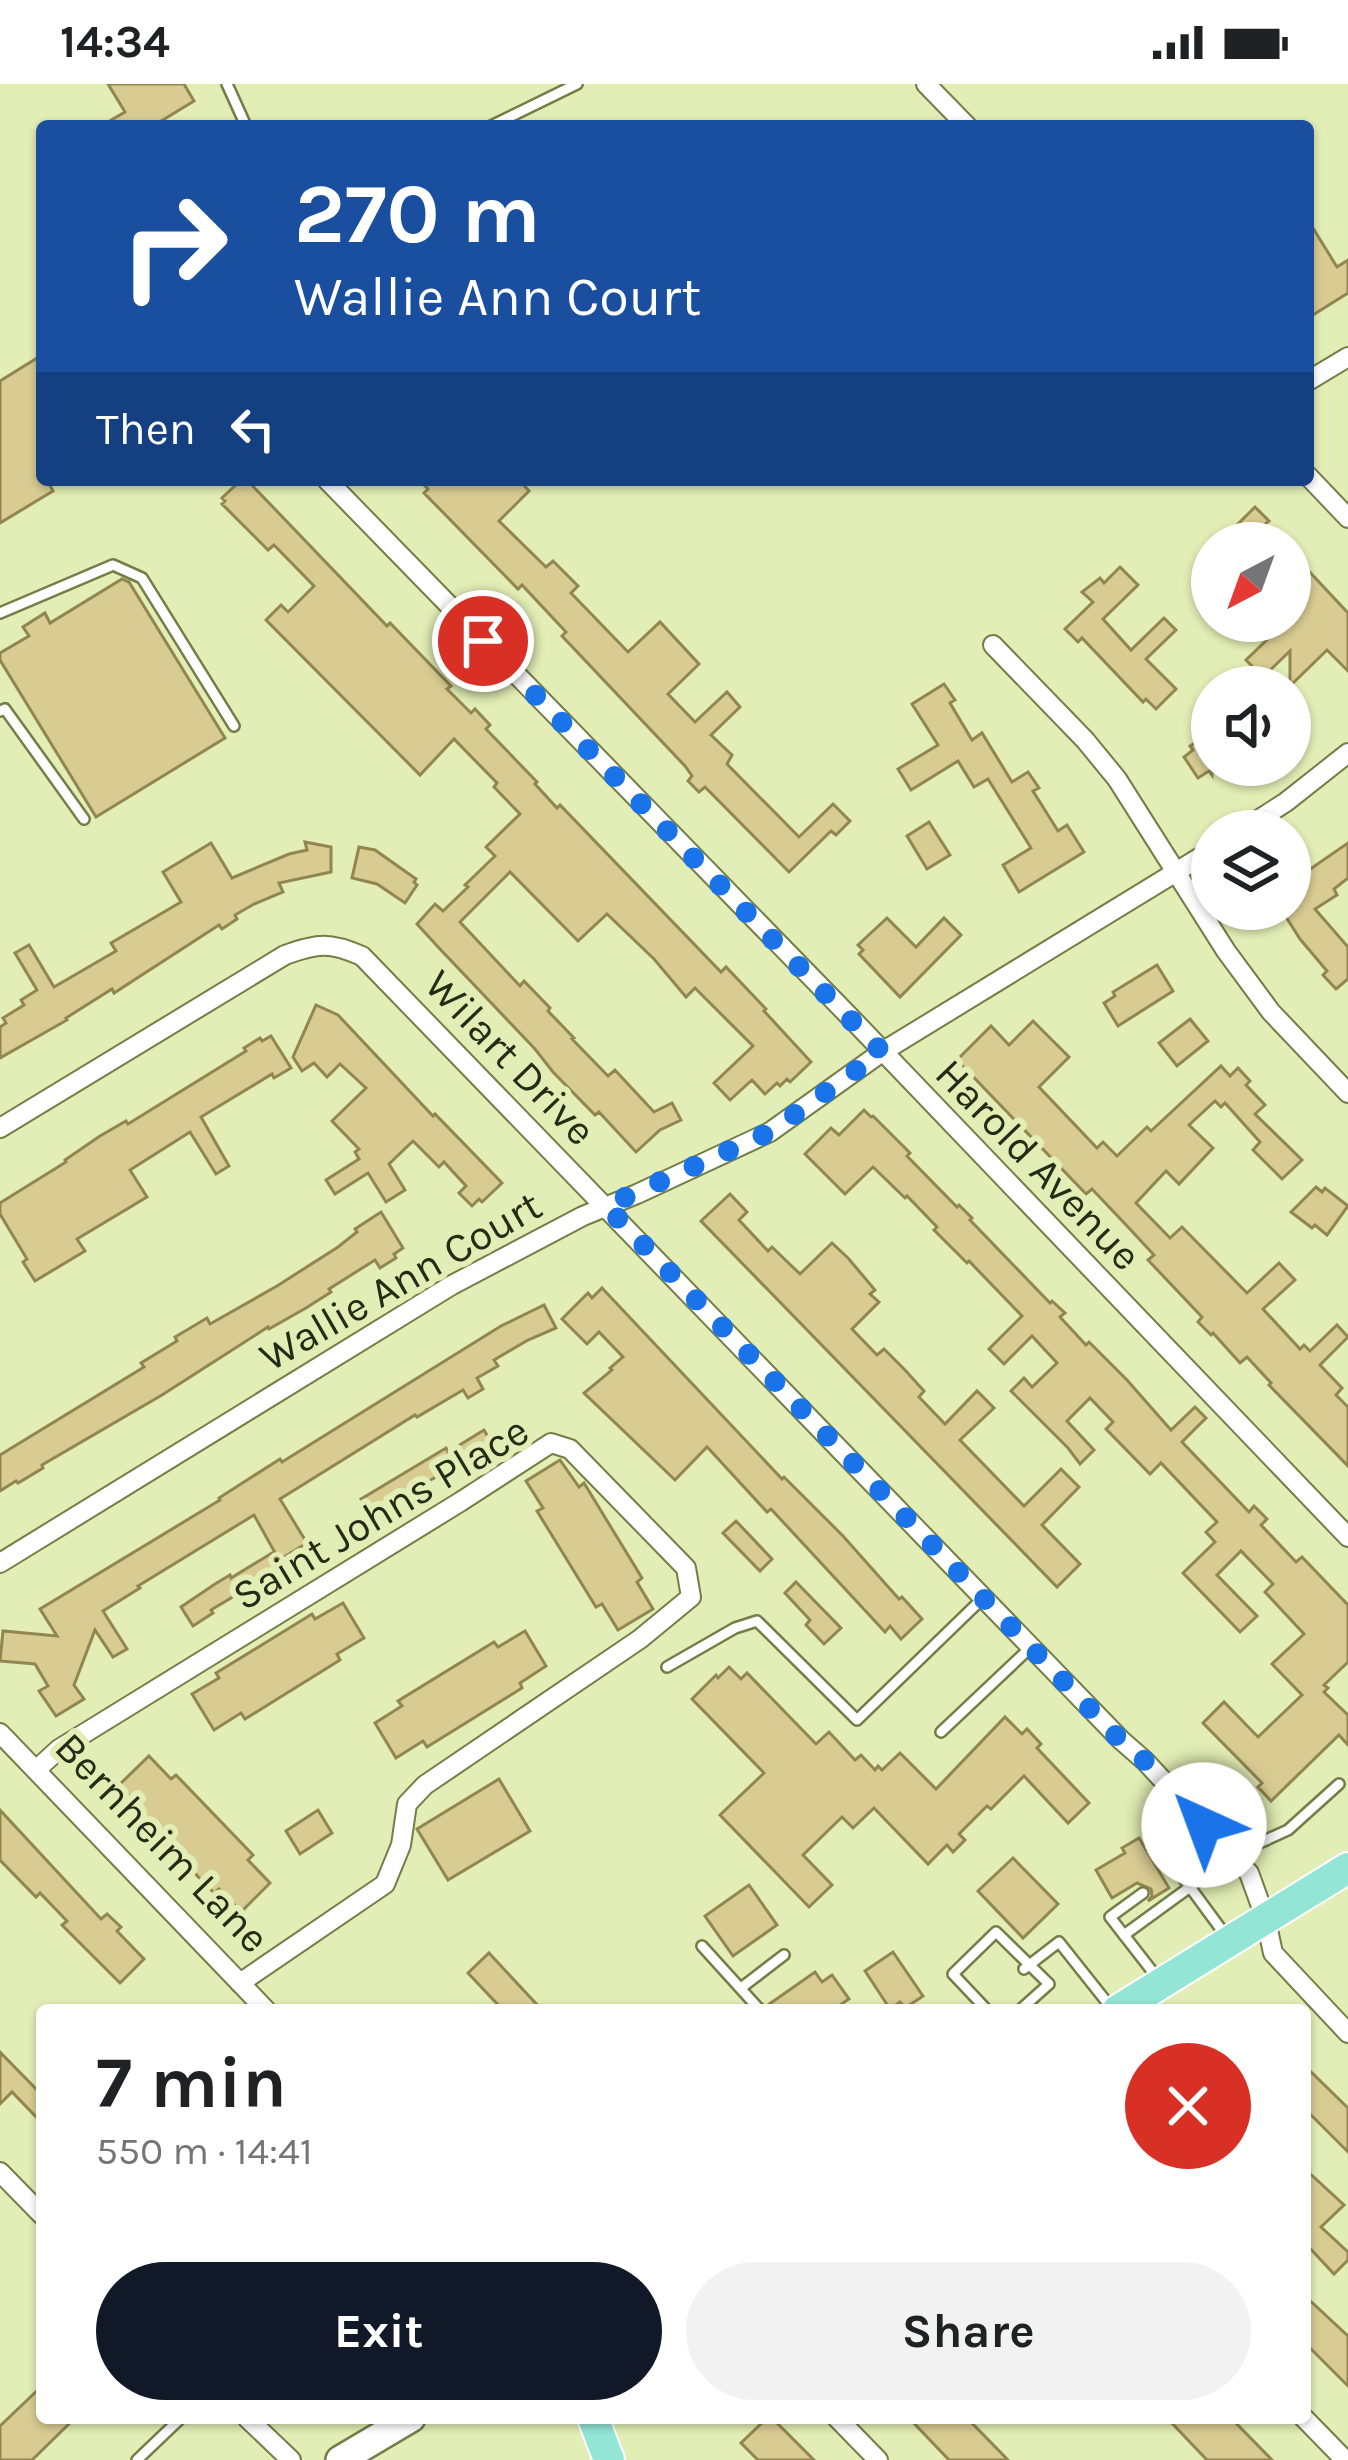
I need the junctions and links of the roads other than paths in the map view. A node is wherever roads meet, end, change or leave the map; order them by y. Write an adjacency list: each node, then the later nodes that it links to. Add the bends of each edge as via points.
1 (577, 84): 5 (lane)
2 (926, 84): 6 (street)
3 (232, 87): 4 (lane)
4 (244, 120)
5 (503, 120)
6 (961, 120)
7 (1348, 357): 8 (street)
8 (1314, 377)
9 (1314, 482): 11 (street)
10 (333, 486): 21 (street, Harold Avenue)
11 (1348, 518)
12 (0, 613): 15 (lane, via 113,566 142,578)
13 (993, 645): 20 (street, via 1117,779)
14 (0, 711): 18 (lane)
15 (234, 727)
16 (1348, 752): 17 (street)
17 (1274, 810)
18 (84, 819)
19 (1191, 864): 20 (street, Wallie Ann Court)
20 (1178, 872): 21 (street, Wallie Ann Court); 22 (street, via 1271,1012)
21 (882, 1052): 24 (street, Wallie Ann Court, via 770,1132); 25 (street, Harold Avenue)
22 (1348, 1093)
23 (0, 1128): 24 (street, Wilart Drive, via 285,955 326,944 362,956 384,976)
24 (606, 1206): 26 (street, Wallie Ann Court, via 452,1285); 27 (street, Wilart Drive)
25 (1348, 1537)
26 (0, 1563)
27 (983, 1598): 28 (street, Wilart Drive); 29 (lane, via 857,1720 757,1621)
28 (1031, 1647): 30 (lane); 34 (street, Wilart Drive)
29 (667, 1667)
30 (940, 1732)
31 (0, 1733): 32 (street, Bernheim Lane)
32 (36, 1770): 47 (street, Bernheim Lane); 47 (street, Saint Johns Place, via 550,1443 571,1449 686,1568 691,1597 425,1785 407,1804 386,1884)
33 (1339, 1784): 35 (lane, via 1288,1829)
34 (1176, 1794): 35 (street, Wilart Drive); 37 (lane, via 1152,1815 1150,1836)
35 (1233, 1856): 39 (lane); 41 (street, Wilart Drive)
36 (1348, 1868): 41 (main road)
37 (1176, 1869): 38 (lane); 39 (lane)
38 (1163, 1878)
39 (1190, 1887): 42 (lane); 43 (lane)
40 (1143, 1893): 42 (lane, via 1110,1917)
41 (1266, 1920): 43 (main road); 58 (street, Wilart Drive, via 1273,1953)
42 (1124, 1935): 48 (lane)
43 (1230, 1940): 48 (main road)
44 (702, 1946): 49 (lane)
45 (784, 1955): 49 (lane)
46 (1027, 1967): 53 (lane, via 997,1932 953,1974); 55 (lane, via 1049,1984); 56 (lane, via 1059,1942)
47 (240, 1983): 51 (street, Bernheim Lane)
48 (1162, 1983): 57 (main road)
49 (741, 1988): 52 (lane)
50 (992, 1996): 54 (lane)
51 (260, 2004)
52 (755, 2004)
53 (981, 2004)
54 (986, 2004)
55 (1027, 2004)
56 (1111, 2004)
57 (1126, 2004)
58 (1348, 2033)
59 (0, 2172): 60 (street)
60 (36, 2209)
61 (175, 2424): 67 (lane)
62 (253, 2424): 68 (street)
63 (401, 2424): 69 (street)
64 (595, 2424): 70 (main road)
65 (843, 2424): 71 (street)
66 (1310, 2424): 72 (street)
67 (137, 2460)
68 (291, 2460)
69 (340, 2460)
70 (610, 2460)
71 (878, 2460)
72 (1345, 2460)

